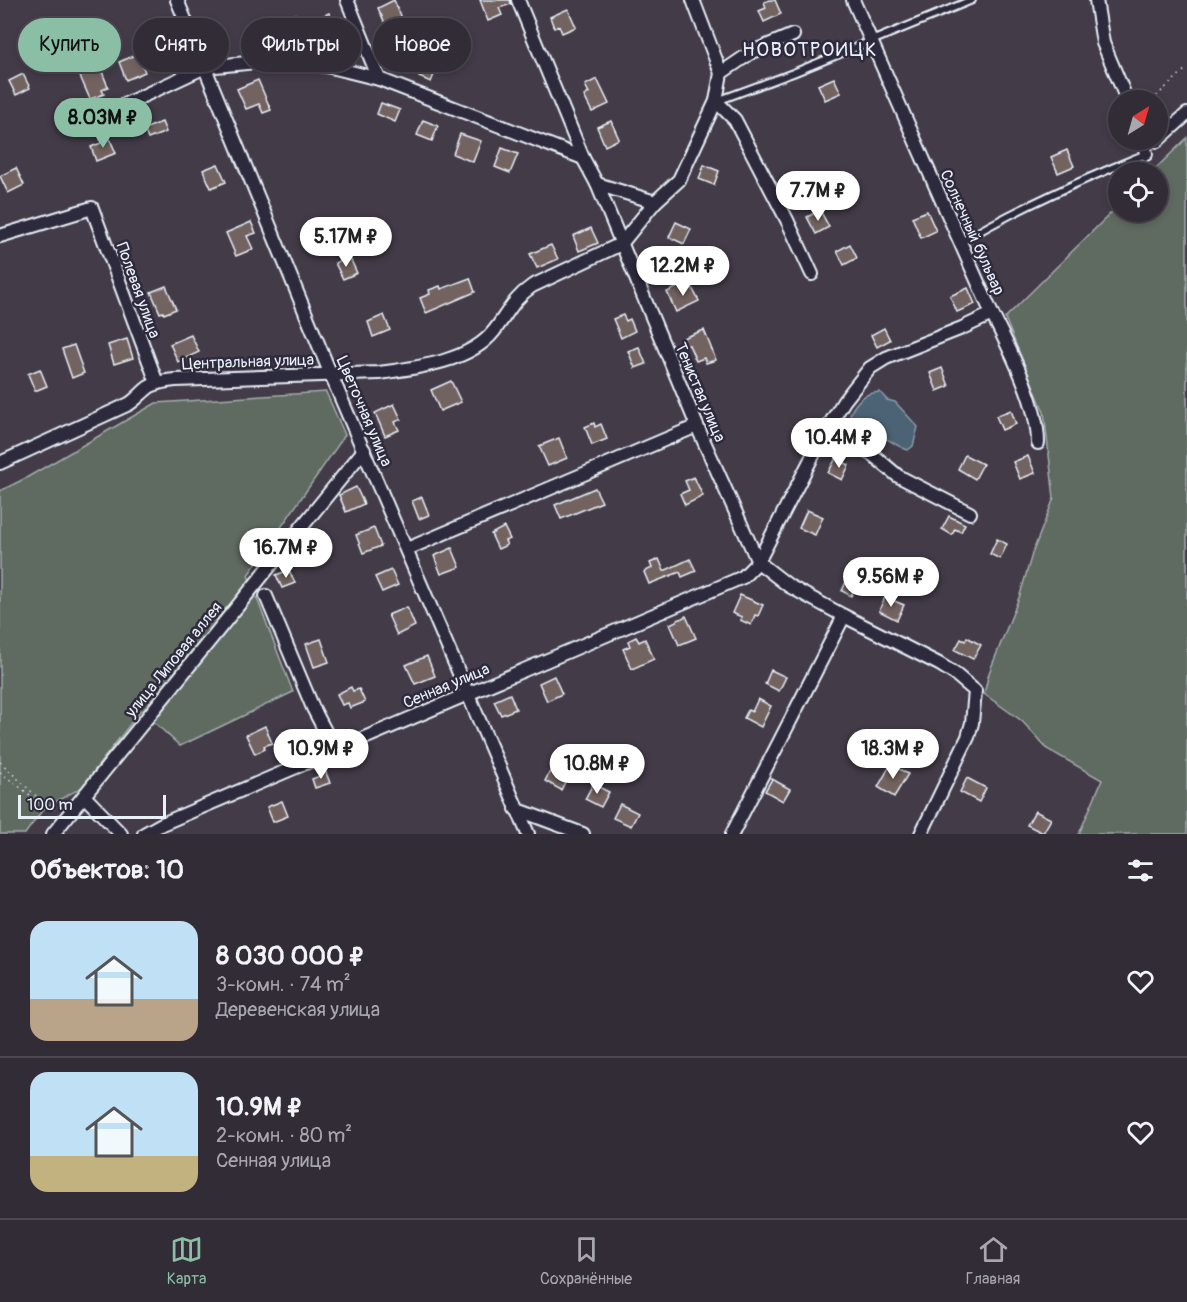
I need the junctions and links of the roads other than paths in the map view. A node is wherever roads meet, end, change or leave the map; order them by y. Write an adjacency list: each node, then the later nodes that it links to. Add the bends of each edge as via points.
1 (177, 0): 8 (street, Цветочная улица)
2 (347, 0): 15 (street)
3 (518, 0): 23 (street, Тенистая улица)
4 (693, 0): 14 (street)
5 (853, 0): 10 (street, Солнечный бульвар)
6 (972, 0): 10 (lane)
7 (1096, 0): 16 (street, via 1103,43)
8 (185, 18)
9 (793, 35): 14 (street, via 752,52)
10 (871, 41): 17 (lane); 27 (street, Солнечный бульвар)
11 (229, 65): 15 (street, via 288,62 327,66)
12 (194, 72): 19 (street)
13 (207, 72): 31 (street, Цветочная улица)
14 (721, 73): 17 (street)
15 (379, 79): 23 (street)
16 (1123, 90)
17 (716, 101): 25 (street, via 679,180); 29 (street, via 735,120)
18 (1187, 114): 20 (street)
19 (85, 123)
20 (1168, 131)
21 (1145, 150): 22 (street)
22 (1146, 154): 27 (lane, via 1067,186)
23 (583, 158): 24 (street, Тенистая улица)
24 (597, 184): 25 (street); 28 (street, Тенистая улица)
25 (655, 202): 28 (street)
26 (0, 236): 32 (street, Полевая улица, via 92,208)
27 (960, 243): 30 (street, Солнечный бульвар)
28 (621, 244): 31 (street, Центральная улица, via 526,290 493,332 473,350 411,369); 33 (street, Тенистая улица)
29 (812, 274)
30 (992, 314): 34 (street, Солнечный бульвар, via 870,368); 35 (street, via 1031,404)
31 (331, 375): 32 (street, Центральная улица); 36 (street, Цветочная улица)
32 (156, 383): 37 (street, via 129,404)
33 (696, 426): 39 (street); 40 (street, Тенистая улица)
34 (825, 432): 38 (street, via 846,439 898,476); 40 (street, Солнечный бульвар)
35 (1038, 443)
36 (364, 450): 39 (street, Цветочная улица); 45 (street, улица Липовая аллея)
37 (0, 463)
38 (970, 513)
39 (407, 549): 43 (street, Цветочная улица)
40 (758, 562): 42 (street, Тенистая улица, via 789,586); 43 (street, Сенная улица, via 736,581)
41 (266, 596): 44 (street, via 312,708)
42 (844, 616): 52 (street); 53 (street, Тенистая улица, via 939,664 975,691 968,737)
43 (467, 693): 44 (street, Сенная улица); 46 (street, Цветочная улица)
44 (335, 750): 49 (street, Сенная улица)
45 (84, 796): 47 (street, улица Липовая аллея); 48 (street)
46 (516, 809): 50 (street, Цветочная улица); 51 (street)
47 (53, 834)
48 (121, 834)
49 (144, 834)
50 (528, 834)
51 (583, 834)
52 (732, 834)
53 (921, 834)

